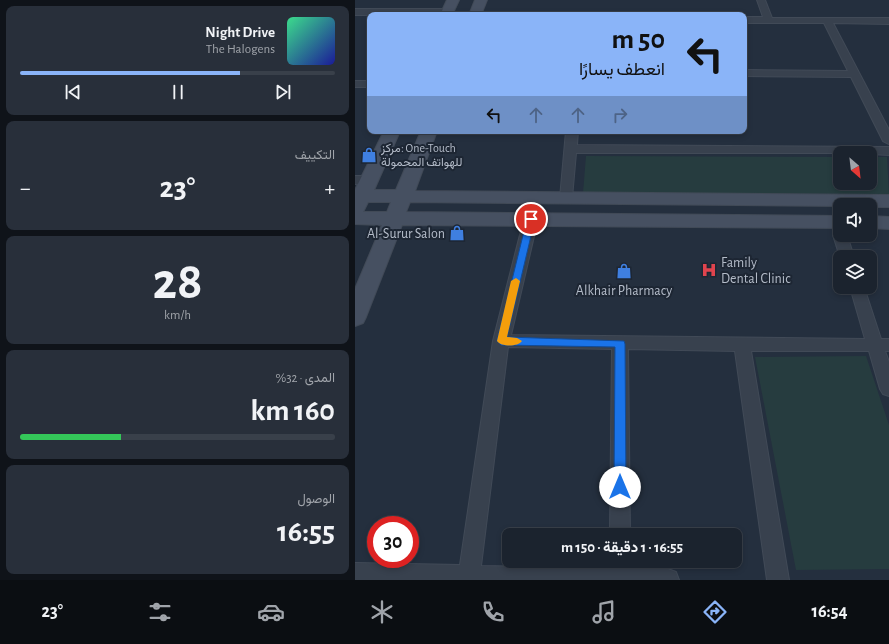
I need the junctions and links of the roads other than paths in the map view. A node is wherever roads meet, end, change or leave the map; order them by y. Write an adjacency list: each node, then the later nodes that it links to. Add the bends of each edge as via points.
1 (453, 0): 6 (street)
2 (481, 0): 7 (street)
3 (761, 0): 9 (street)
4 (355, 12): 5 (street)
5 (367, 12)
6 (447, 12)
7 (476, 12)
8 (747, 20): 9 (street)
9 (768, 20): 10 (street)
10 (827, 20): 11 (street); 13 (street)
11 (889, 21)
12 (747, 73): 13 (street)
13 (855, 74): 19 (street)
14 (355, 84): 15 (street)
15 (367, 84)
16 (390, 134): 22 (street)
17 (428, 134): 23 (street)
18 (571, 134): 20 (street)
19 (889, 141)
20 (570, 150): 21 (street); 24 (street)
21 (889, 151)
22 (360, 191): 23 (street)
23 (403, 197): 24 (street); 29 (street)
24 (566, 198): 25 (street)
25 (780, 200): 26 (street); 31 (street, via 791,210)
26 (821, 200): 27 (street); 34 (street, via 816,208 821,218)
27 (889, 201)
28 (355, 218): 29 (street)
29 (394, 218): 30 (street); 37 (street)
30 (531, 219): 31 (street); 38 (street)
31 (788, 222): 35 (street)
32 (877, 222): 33 (street)
33 (889, 223)
34 (833, 225)
35 (833, 227)
36 (860, 294): 40 (street)
37 (355, 317)
38 (501, 341): 39 (street); 46 (street)
39 (620, 344): 41 (street); 43 (street)
40 (882, 345): 41 (street); 42 (street)
41 (742, 346): 48 (street)
42 (889, 389)
43 (620, 528)
44 (619, 569): 46 (street); 47 (street)
45 (355, 574): 46 (street)
46 (469, 576)
47 (668, 580)
48 (778, 580)

